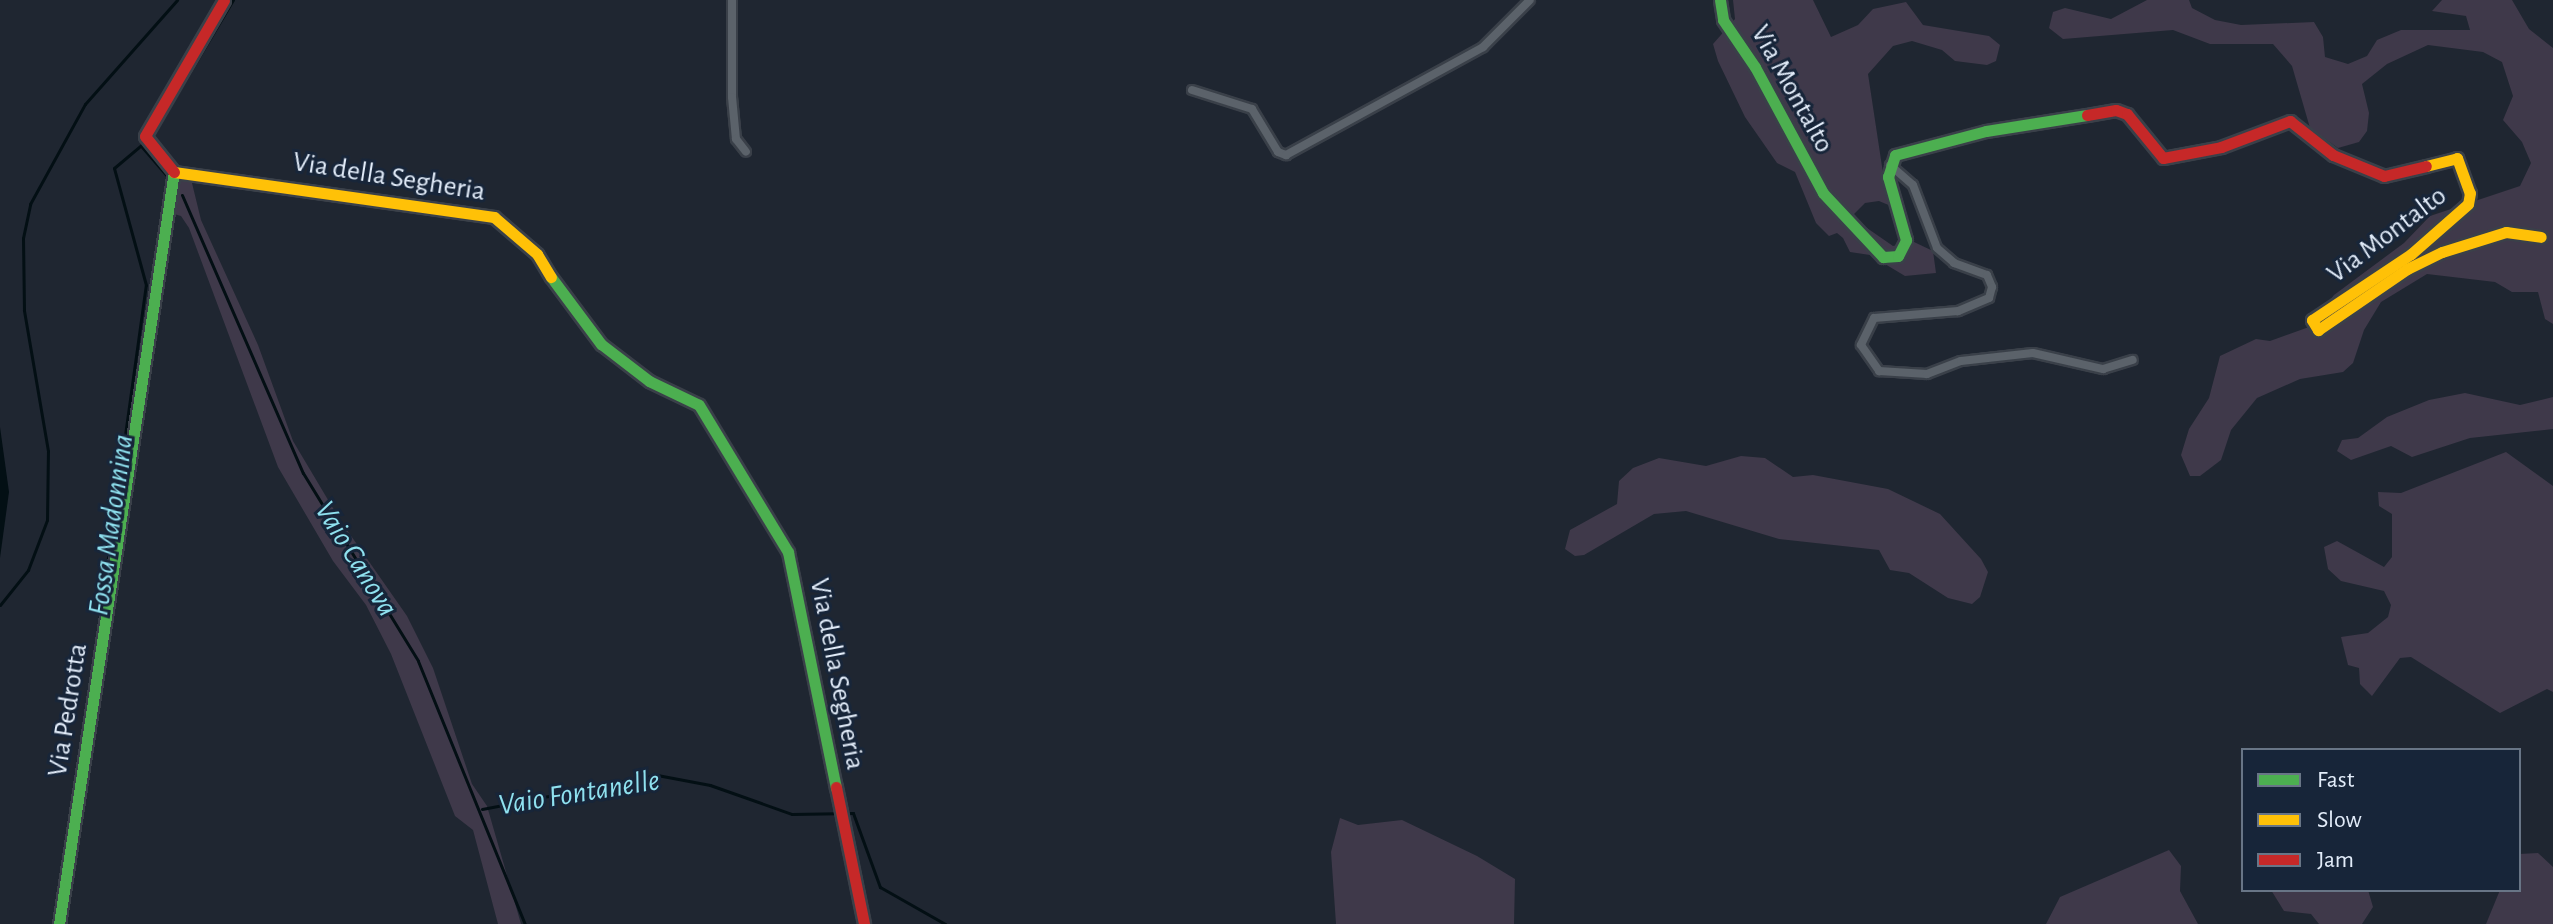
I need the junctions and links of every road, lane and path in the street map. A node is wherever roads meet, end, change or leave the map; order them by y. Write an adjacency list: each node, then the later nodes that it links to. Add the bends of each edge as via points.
1 (224, 0): 8 (street, via 145,136)
2 (732, 0): 6 (street, via 732,97 736,139)
3 (1530, 0): 5 (street, via 1483,47 1286,155 1278,152 1252,109)
4 (1720, 0): 7 (street, Via Montalto, via 1723,20 1755,67 1823,193 1883,257 1898,256 1906,240 1890,195)
5 (1192, 90)
6 (746, 152)
7 (1890, 164): 9 (street, Via Montalto, via 1909,148 2116,110 2127,114 2163,158 2221,147 2290,121 2333,155 2384,176 2457,158 2470,193 2468,204 2411,254 2312,320 2318,330 2407,269 2442,252 2506,232); 10 (street, via 1913,185 1937,248 1954,263 1987,275 1992,287 1989,298 1958,311 1874,318 1861,345 1879,371 1927,374 1961,361 2033,353 2103,369)
8 (174, 172): 11 (street, Via Pedrotta); 12 (street, Via della Segheria, via 494,217 537,254 570,309 601,344 649,381 699,405 788,552)
9 (2541, 237)
10 (2133, 360)
11 (59, 924)
12 (864, 924)

